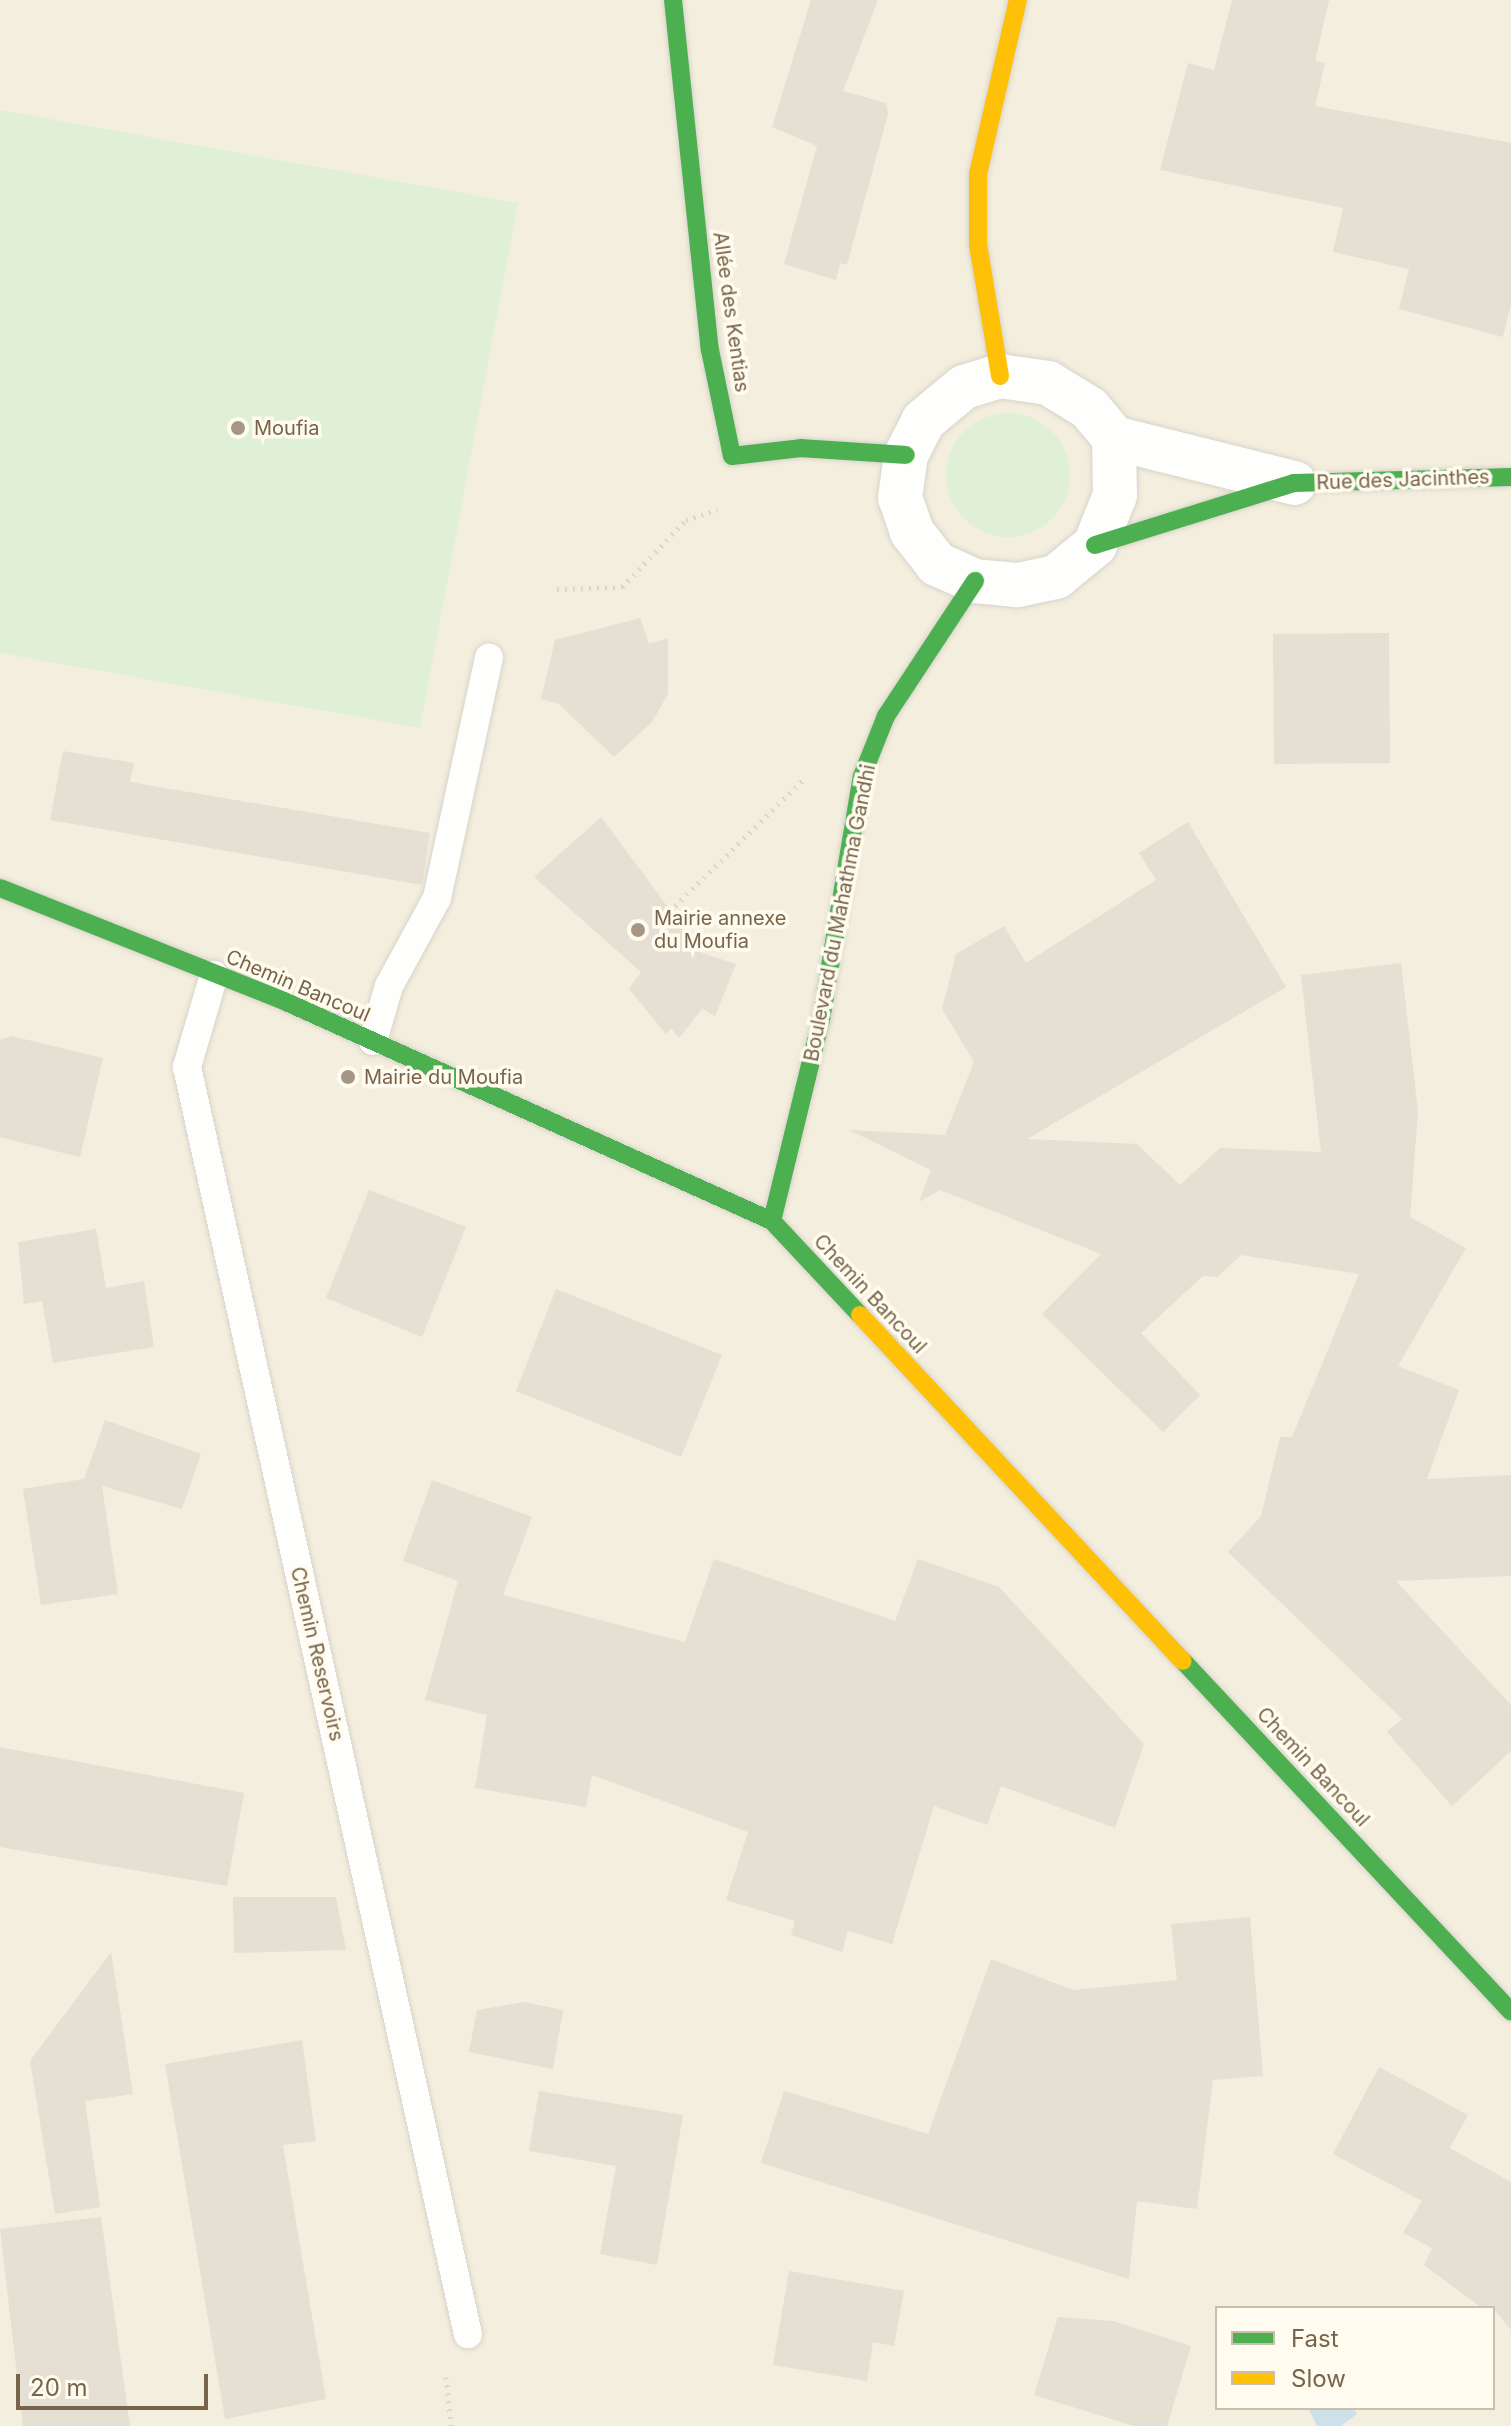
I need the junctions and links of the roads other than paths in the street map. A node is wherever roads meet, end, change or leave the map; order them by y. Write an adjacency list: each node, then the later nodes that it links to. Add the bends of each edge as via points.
1 (673, 0): 5 (street, Allée des Kentias, via 710,350 732,456 801,448)
2 (1018, 0): 3 (street, via 978,174 978,245)
3 (1000, 376): 4 (street, via 1048,383 1089,408); 5 (street, via 964,387 923,421)
4 (1114, 438): 7 (street, Rue des Jacinthes); 8 (street, via 1115,495)
5 (906, 455): 9 (street, via 900,498 912,532 937,564)
6 (1511, 477): 7 (street, Rue des Jacinthes)
7 (1294, 483): 8 (street, Rue des Jacinthes)
8 (1095, 545): 9 (street, via 1056,577 1017,585)
9 (975, 581): 14 (street, Boulevard du Mahathma Gandhi, via 886,716 862,776 821,1020)
10 (489, 658): 13 (lane, via 437,898 389,986)
11 (0, 888): 12 (street, Chemin Bancoul)
12 (214, 975): 13 (street, Chemin Bancoul); 16 (lane, Chemin Reservoirs, via 187,1067)
13 (373, 1041): 14 (street, Chemin Bancoul)
14 (772, 1221): 15 (street, Chemin Bancoul)
15 (1511, 2011)
16 (468, 2334)

